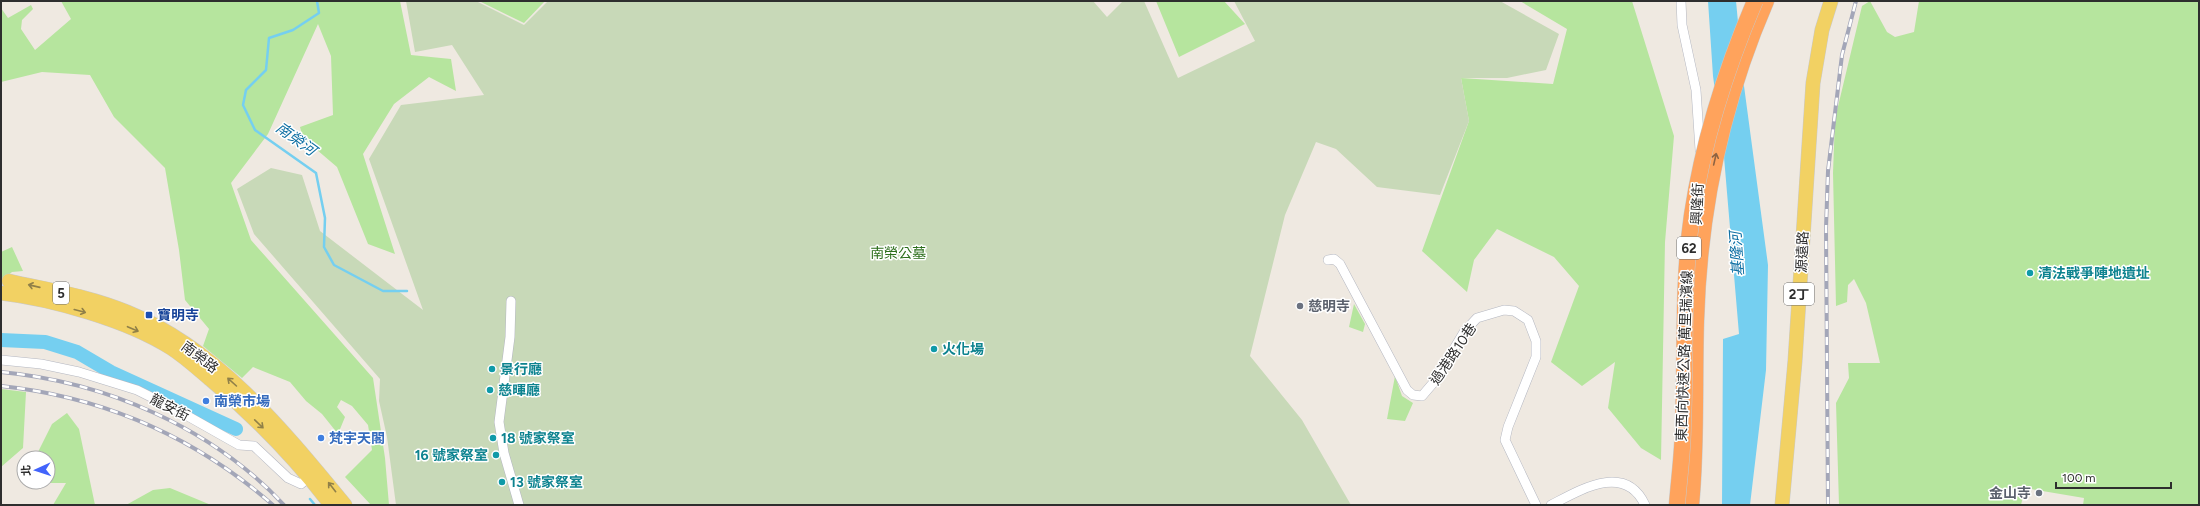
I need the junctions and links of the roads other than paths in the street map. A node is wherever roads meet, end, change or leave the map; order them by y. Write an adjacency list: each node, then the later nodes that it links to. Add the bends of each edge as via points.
1 (1681, 1): 20 (street, 興隆街, via 1682,25 1696,90 1700,152)
2 (1755, 1): 19 (highway, 東西向快速公路 萬里瑞濱線 / 62, bridge, via 1724,81 1706,146 1692,215 1686,284 1683,425)
3 (1766, 1): 21 (highway, 東西向快速公路 萬里瑞濱線 / 62, one-way to 3, via 1696,428 1696,320 1705,211 1711,174 1731,97)
4 (1831, 1): 6 (main road, 源遠路 / 2丁, via 1822,30)
5 (1839, 1): 6 (main road, 源遠路 / 2丁)
6 (1816, 84): 22 (main road, 源遠路 / 2丁); 23 (main road, 源遠路 / 2丁, via 1799,404)
7 (1328, 260): 16 (street, 過港路10巷, via 1340,264 1407,390 1413,395 1422,396 1434,382 1464,332 1477,318 1504,310 1514,311 1528,320 1536,341 1536,357 1505,440)
8 (9, 281): 12 (main road, 南榮路 / 5, one-way to 8, via 274,422 197,352 127,312 100,302)
9 (1, 293): 12 (main road, 南榮路 / 5, one-way to 12, via 97,315 171,348 226,392)
10 (511, 301): 15 (street, via 510,337 500,422 504,453)
11 (1, 360): 12 (street, 龍安街, via 41,364 79,372 137,390 239,445 254,446 288,478 301,484)
12 (313, 473): 13 (main road, 南榮路 / 5); 14 (main road, 南榮路 / 5, one-way to 12)
13 (331, 505)
14 (345, 505)
15 (519, 505)
16 (1536, 505)
17 (1551, 505): 18 (street, via 1595,483 1614,480 1632,489 1643,499)
18 (1645, 505)
19 (1677, 505)
20 (1684, 505)
21 (1691, 505)
22 (1782, 505)
23 (1790, 505)

